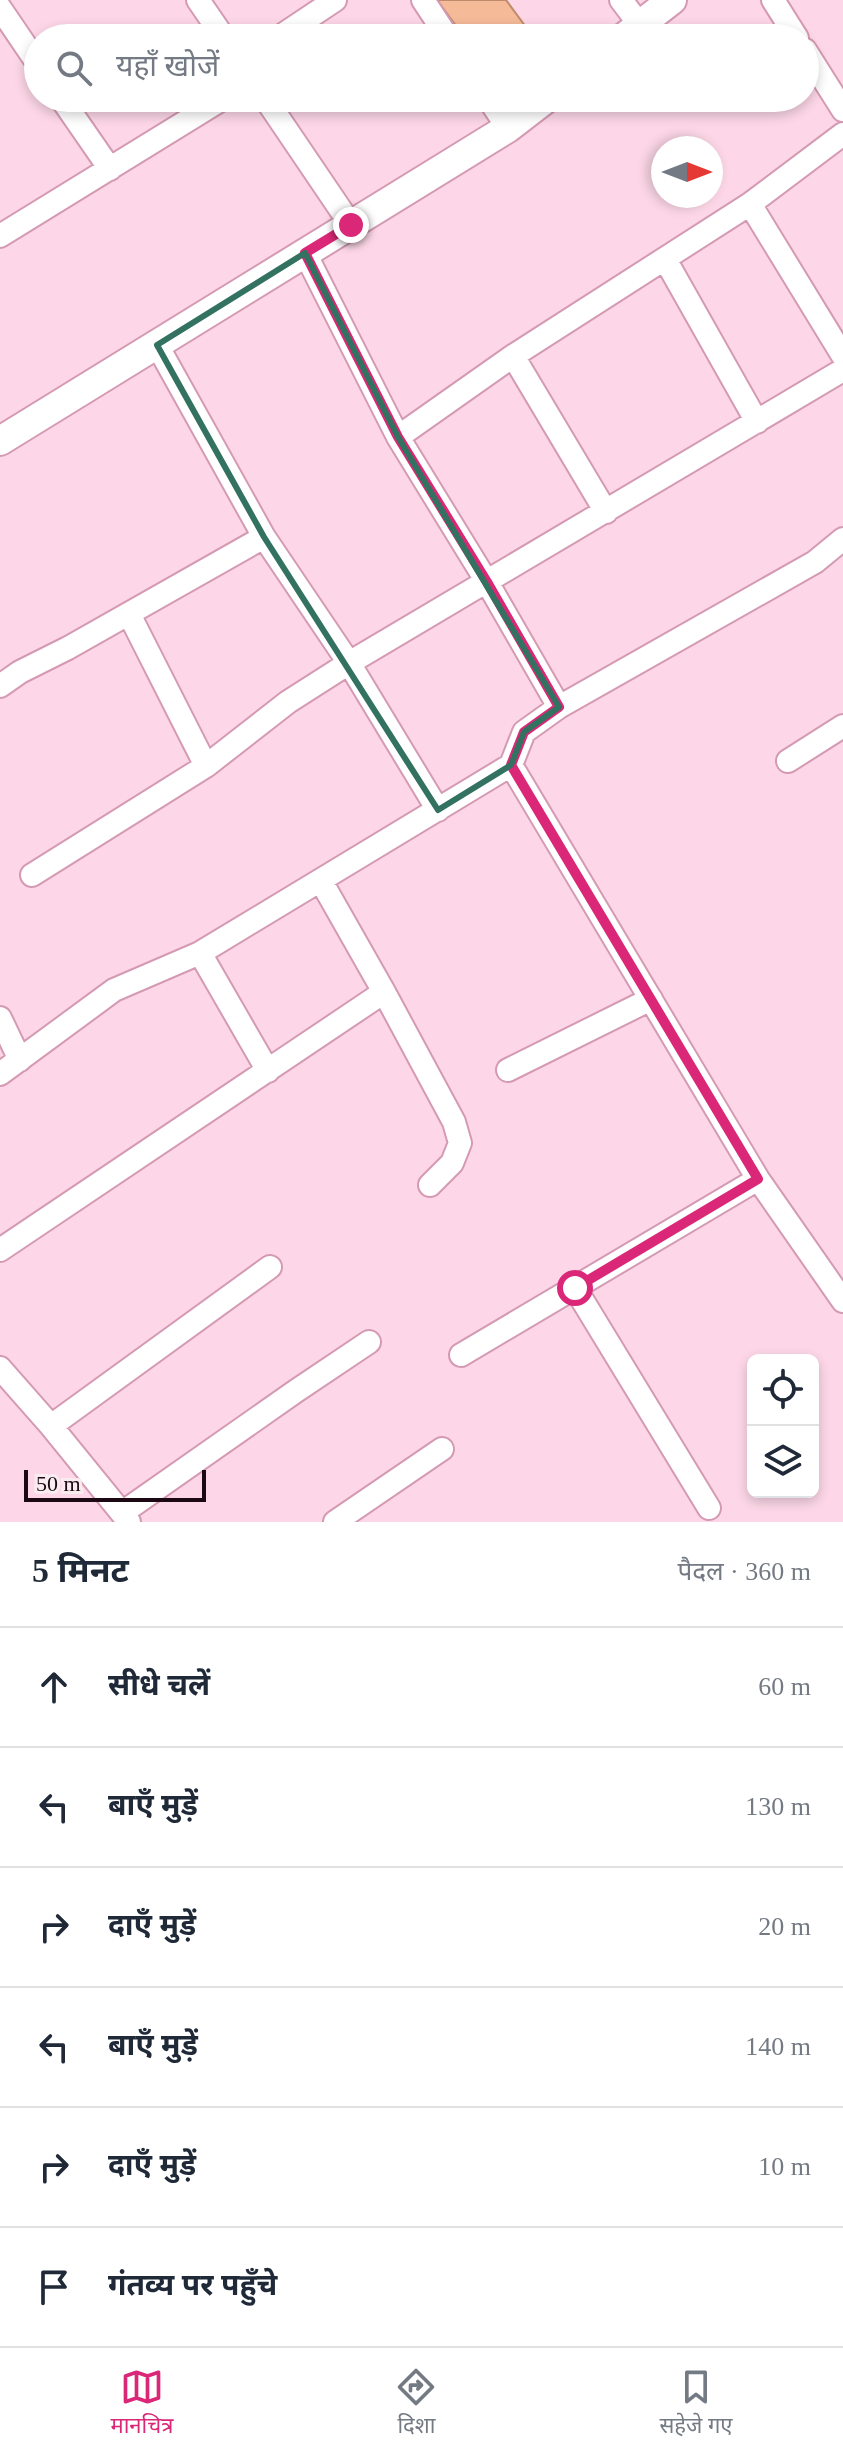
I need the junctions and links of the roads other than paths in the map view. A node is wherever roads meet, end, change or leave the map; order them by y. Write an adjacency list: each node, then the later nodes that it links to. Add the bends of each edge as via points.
1 (198, 0): 8 (street)
2 (335, 0): 9 (street)
3 (423, 0): 10 (street)
4 (621, 0): 11 (street)
5 (672, 0): 12 (street)
6 (773, 0): 13 (street)
7 (0, 8): 14 (street)
8 (214, 24)
9 (299, 24)
10 (439, 24)
11 (629, 24)
12 (642, 24)
13 (788, 24)
14 (24, 43)
15 (819, 72): 16 (street)
16 (843, 110)
17 (71, 112): 24 (street)
18 (202, 112): 24 (street)
19 (274, 112): 26 (street)
20 (497, 112): 22 (street)
21 (529, 112): 22 (street)
22 (508, 128): 26 (street)
23 (843, 134): 25 (street)
24 (110, 169): 27 (street)
25 (750, 204): 29 (street); 32 (street)
26 (351, 225): 28 (street)
27 (0, 236)
28 (305, 253): 30 (street); 35 (street)
29 (665, 259): 31 (street); 34 (street)
30 (157, 345): 36 (street); 38 (street)
31 (513, 356): 35 (street); 37 (street)
32 (843, 356)
33 (843, 370): 34 (street)
34 (757, 422): 37 (street)
35 (398, 437): 40 (street)
36 (0, 441)
37 (606, 512): 40 (street)
38 (264, 537): 41 (street); 42 (street)
39 (843, 539): 44 (street, via 815,562)
40 (487, 582): 42 (street); 44 (street)
41 (129, 614): 43 (street); 48 (street)
42 (349, 663): 48 (street, via 288,702); 49 (street)
43 (0, 686)
44 (559, 707): 47 (street, via 524,732)
45 (843, 726): 46 (street)
46 (788, 761)
47 (511, 765): 49 (street); 54 (street)
48 (206, 766): 50 (street)
49 (438, 810): 51 (street)
50 (32, 875)
51 (321, 881): 52 (street); 53 (street)
52 (200, 953): 56 (street, via 114,990); 58 (street)
53 (384, 992): 58 (street); 61 (street, via 454,1122 460,1143 452,1163)
54 (651, 999): 57 (street); 60 (street)
55 (0, 1018): 56 (street)
56 (20, 1060): 59 (street)
57 (508, 1070)
58 (268, 1071): 62 (street)
59 (0, 1074)
60 (758, 1179): 64 (street); 65 (street)
61 (430, 1185)
62 (0, 1250)
63 (270, 1267): 69 (street)
64 (575, 1288): 67 (street); 71 (street)
65 (843, 1301)
66 (369, 1342): 72 (street)
67 (461, 1355)
68 (0, 1368): 69 (street)
69 (51, 1426): 72 (street)
70 (442, 1449): 73 (street)
71 (709, 1508)
72 (125, 1518)
73 (335, 1522)

